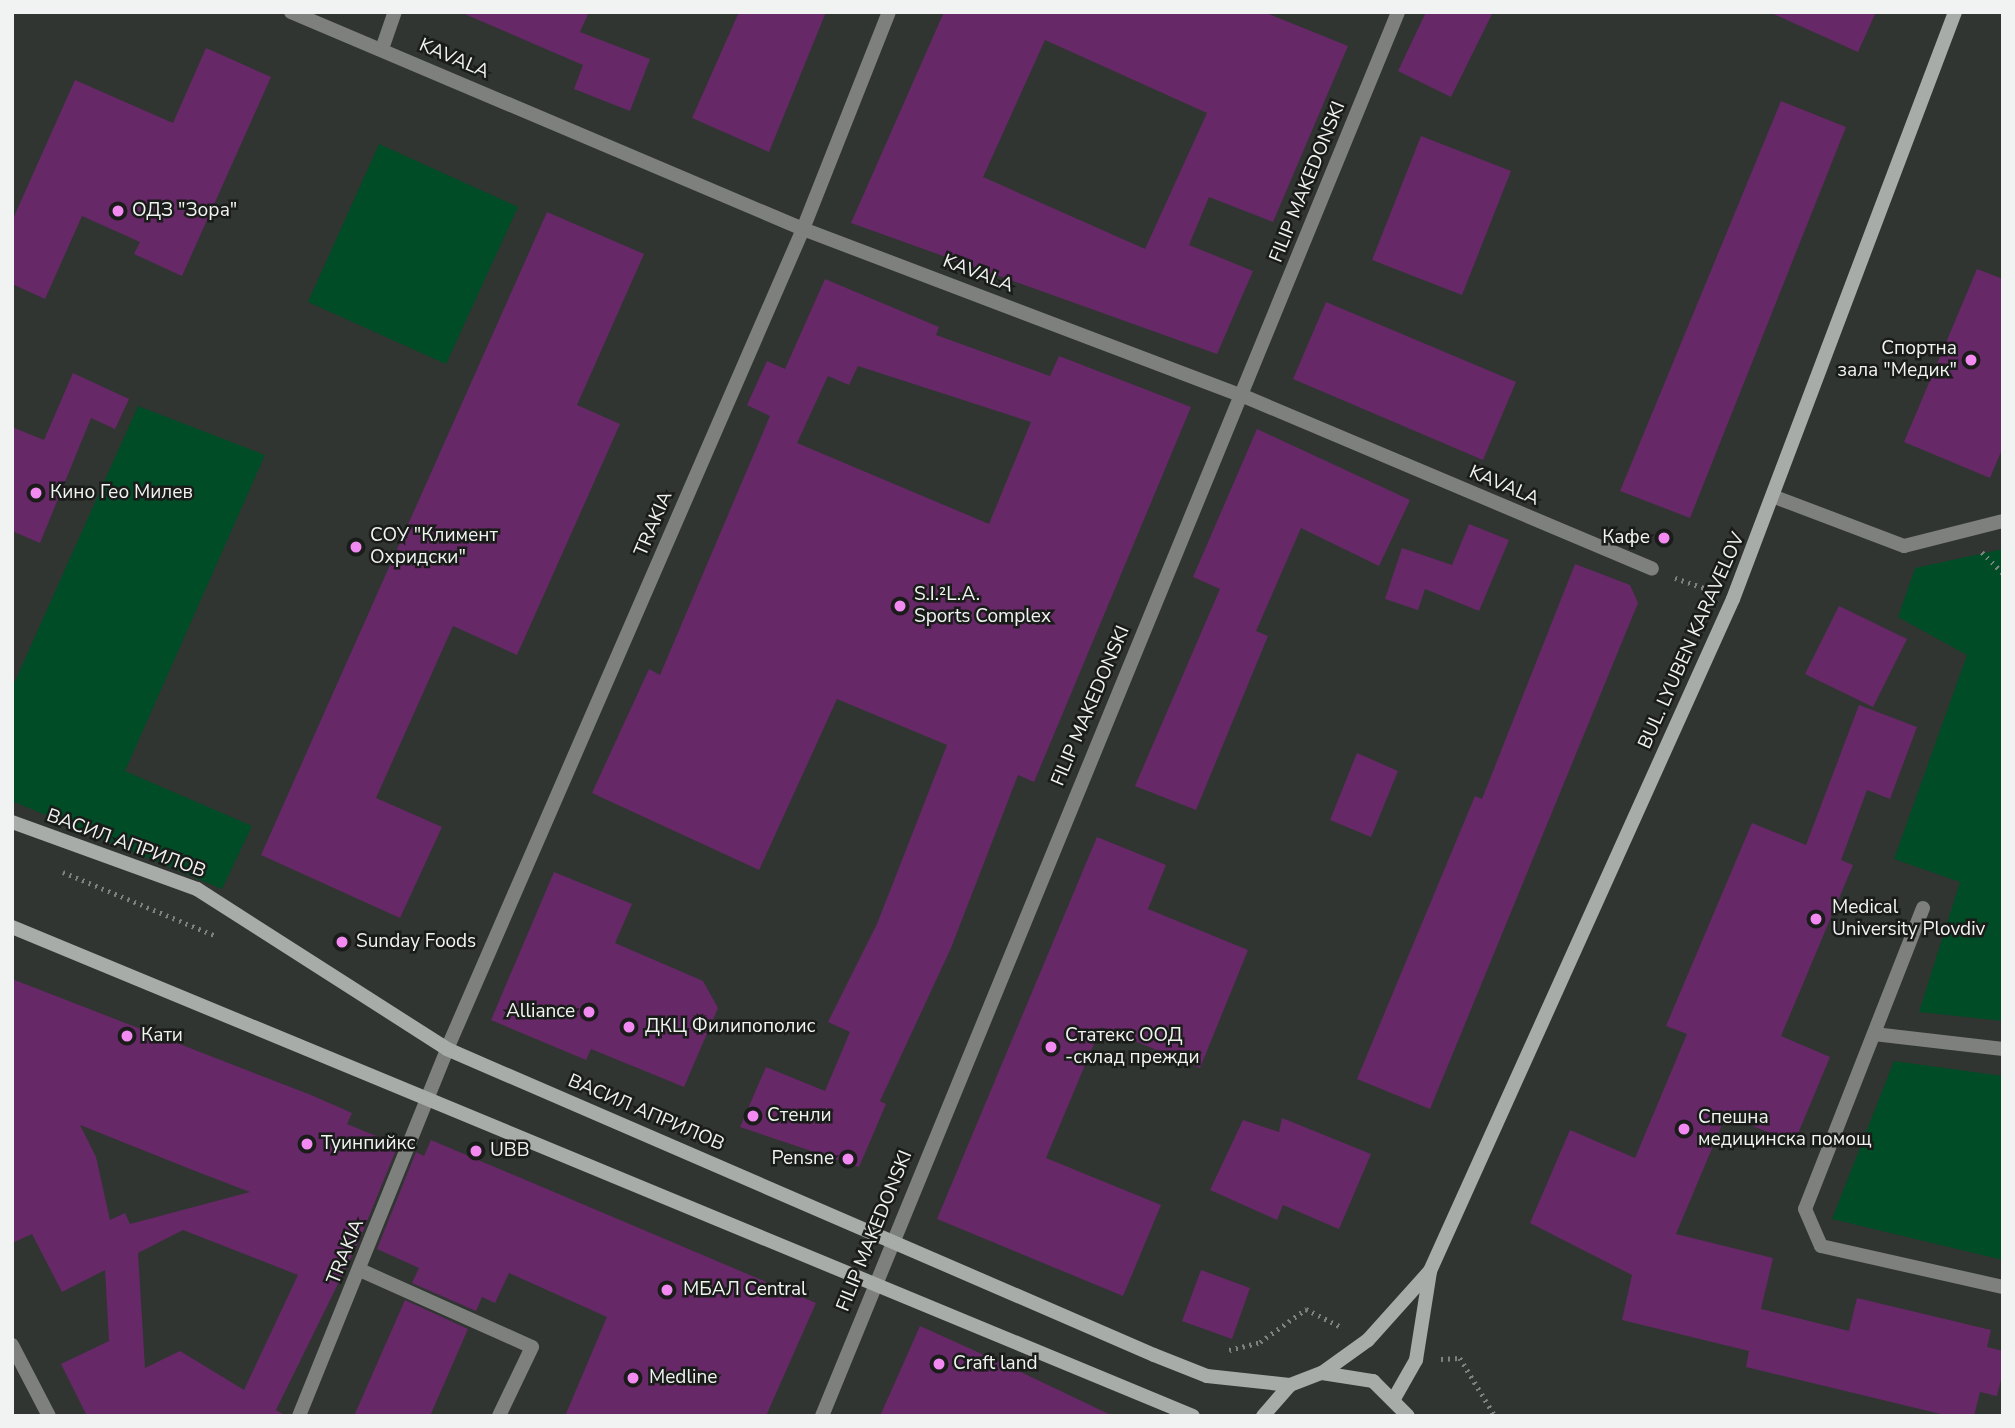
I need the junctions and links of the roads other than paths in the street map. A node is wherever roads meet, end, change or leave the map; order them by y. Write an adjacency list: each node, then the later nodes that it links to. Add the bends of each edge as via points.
1 (291, 12): 6 (street, KAVALA)
2 (396, 12): 6 (street)
3 (889, 12): 7 (street, TRAKIA)
4 (1398, 12): 8 (street, FILIP MAKEDONSKI)
5 (1955, 12): 9 (main road, BUL. LYUBEN KARAVELOV)
6 (382, 49): 7 (street, KAVALA)
7 (803, 229): 8 (street, KAVALA); 16 (street, TRAKIA)
8 (1241, 395): 11 (street, KAVALA); 19 (street, FILIP MAKEDONSKI)
9 (1774, 497): 10 (street, via 1904,546); 21 (main road, BUL. LYUBEN KARAVELOV, via 1733,598)
10 (2003, 522)
11 (1652, 569)
12 (12, 822): 16 (main road, ВАСИЛ АПРИЛОВ, via 197,888)
13 (1923, 908): 15 (street)
14 (12, 927): 18 (main road)
15 (1874, 1034): 17 (street); 23 (street, via 1805,1209 1821,1246)
16 (447, 1049): 18 (street, TRAKIA); 19 (main road, ВАСИЛ АПРИЛОВ)
17 (2003, 1049)
18 (425, 1102): 20 (street, TRAKIA); 22 (main road)
19 (890, 1238): 22 (street, FILIP MAKEDONSKI); 26 (main road, ВАСИЛ АПРИЛОВ, via 1206,1376)
20 (360, 1270): 29 (street, TRAKIA); 30 (street, via 386,1289 532,1347)
21 (1430, 1271): 25 (main road, BUL. LYUBEN KARAVELOV, via 1368,1340); 27 (main road, BUL. LYUBEN KARAVELOV, via 1416,1360)
22 (877, 1281): 31 (street, FILIP MAKEDONSKI); 32 (main road)
23 (2003, 1287)
24 (12, 1345): 28 (street)
25 (1322, 1373): 26 (main road); 27 (main road, via 1373,1381)
26 (1290, 1385): 33 (main road)
27 (1395, 1397): 34 (main road)
28 (49, 1416)
29 (299, 1416)
30 (499, 1416)
31 (822, 1416)
32 (1193, 1416)
33 (1263, 1416)
34 (1408, 1416)

